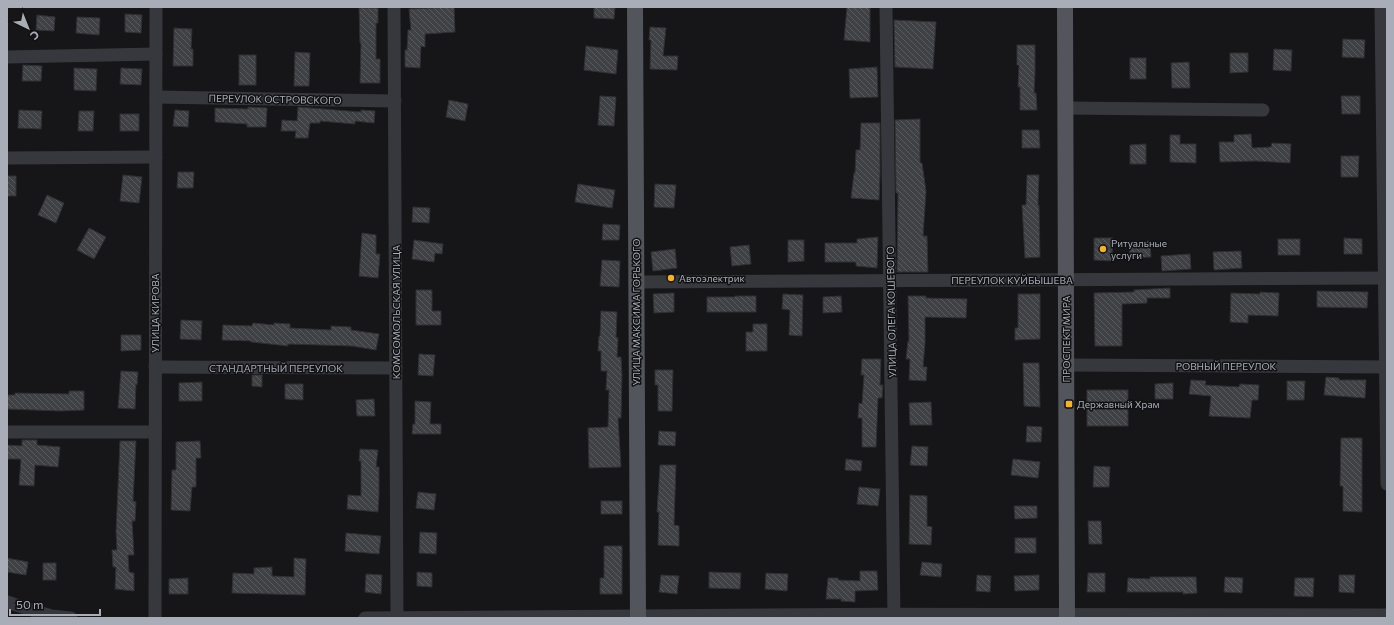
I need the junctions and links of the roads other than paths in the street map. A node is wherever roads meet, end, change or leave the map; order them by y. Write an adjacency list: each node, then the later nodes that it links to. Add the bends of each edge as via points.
1 (156, 7): 7 (street, УЛИЦА КИРОВА)
2 (394, 7): 11 (street, КОМСОМОЛЬСКАЯ УЛИЦА)
3 (635, 7): 19 (main road, УЛИЦА МАКСИМА ГОРЬКОГО)
4 (886, 7): 18 (street, УЛИЦА ОЛЕГА КОШЕВОГО)
5 (1065, 7): 12 (main road, ПРОСПЕКТ МИРА)
6 (1381, 7): 10 (street)
7 (156, 54): 8 (street); 9 (street, УЛИЦА КИРОВА)
8 (7, 57)
9 (156, 97): 11 (street, ПЕРЕУЛОК ОСТРОВСКОГО); 14 (street, УЛИЦА КИРОВА)
10 (1385, 100): 16 (street)
11 (394, 101): 23 (street, КОМСОМОЛЬСКАЯ УЛИЦА)
12 (1066, 108): 13 (street); 17 (main road, ПРОСПЕКТ МИРА)
13 (1263, 110)
14 (156, 157): 15 (street); 21 (street, УЛИЦА КИРОВА)
15 (7, 158)
16 (1386, 278): 17 (street, ПЕРЕУЛОК КУЙБЫШЕВА); 22 (street)
17 (1066, 279): 18 (street, ПЕРЕУЛОК КУЙБЫШЕВА); 20 (main road, ПРОСПЕКТ МИРА)
18 (890, 280): 19 (street, ПЕРЕУЛОК КУЙБЫШЕВА); 30 (street, УЛИЦА ОЛЕГА КОШЕВОГО)
19 (636, 282): 29 (main road, УЛИЦА МАКСИМА ГОРЬКОГО)
20 (1066, 365): 22 (street, РОВНЫЙ ПЕРЕУЛОК); 31 (main road, ПРОСПЕКТ МИРА)
21 (155, 367): 23 (street, СТАНДАРТНЫЙ ПЕРЕУЛОК); 25 (street, УЛИЦА КИРОВА)
22 (1386, 367): 26 (street)
23 (396, 368): 36 (street, КОМСОМОЛЬСКАЯ УЛИЦА)
24 (7, 432): 25 (street)
25 (155, 432): 34 (street, УЛИЦА КИРОВА)
26 (1387, 484)
27 (7, 602): 33 (street, via 50,616)
28 (1387, 615): 32 (street)
29 (638, 616): 30 (street); 36 (street)
30 (894, 616): 31 (street)
31 (1067, 616): 32 (street)
32 (1302, 616)
33 (71, 618)
34 (155, 618)
35 (365, 618): 36 (street)
36 (397, 618)

